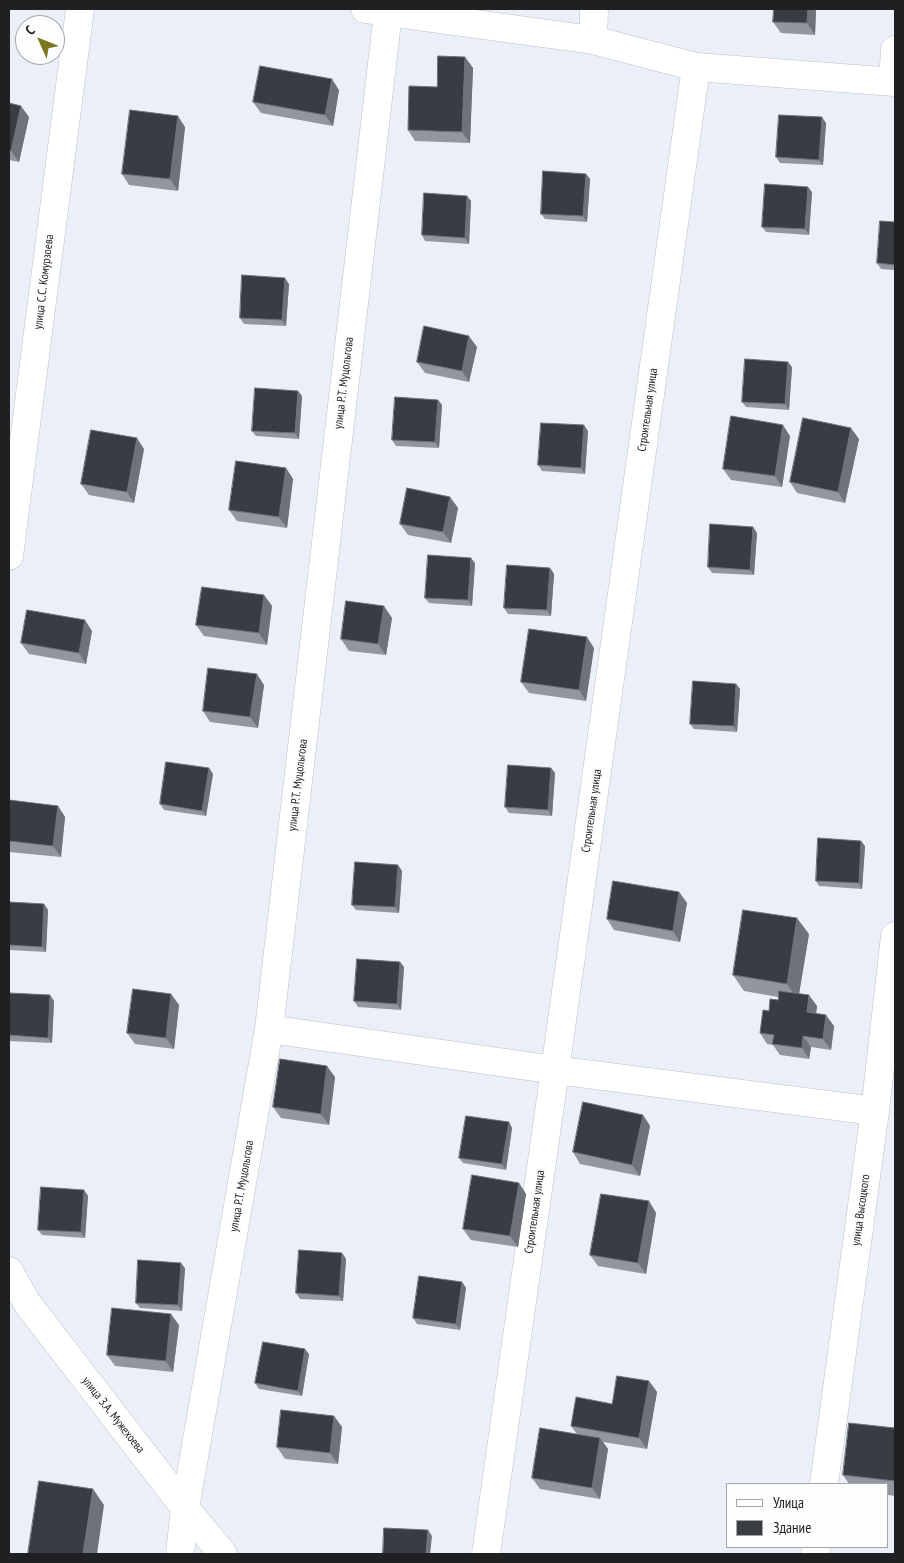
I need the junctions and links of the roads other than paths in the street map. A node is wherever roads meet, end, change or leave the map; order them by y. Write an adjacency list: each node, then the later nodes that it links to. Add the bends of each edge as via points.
1 (80, 9): 8 (street, улица С.С. Комурзоева)
2 (594, 9): 4 (street)
3 (376, 11): 4 (street); 10 (street, улица Р.Т. Муцольгова)
4 (593, 40): 6 (street)
5 (895, 50): 7 (street)
6 (696, 67): 7 (street); 11 (street, Строительная улица)
7 (894, 82)
8 (9, 556)
9 (895, 936): 12 (street, улица Высоцкого)
10 (269, 1028): 11 (street); 15 (street, улица Р.Т. Муцольгова)
11 (555, 1070): 12 (street); 18 (street, Строительная улица)
12 (874, 1111): 14 (street, улица Высоцкого)
13 (9, 1271): 15 (street, улица З.А. Мужехоева, via 27,1304)
14 (824, 1483)
15 (186, 1508): 16 (street, улица Р.Т. Муцольгова); 17 (street, улица З.А. Мужехоева)
16 (180, 1554)
17 (223, 1554)
18 (486, 1554)

